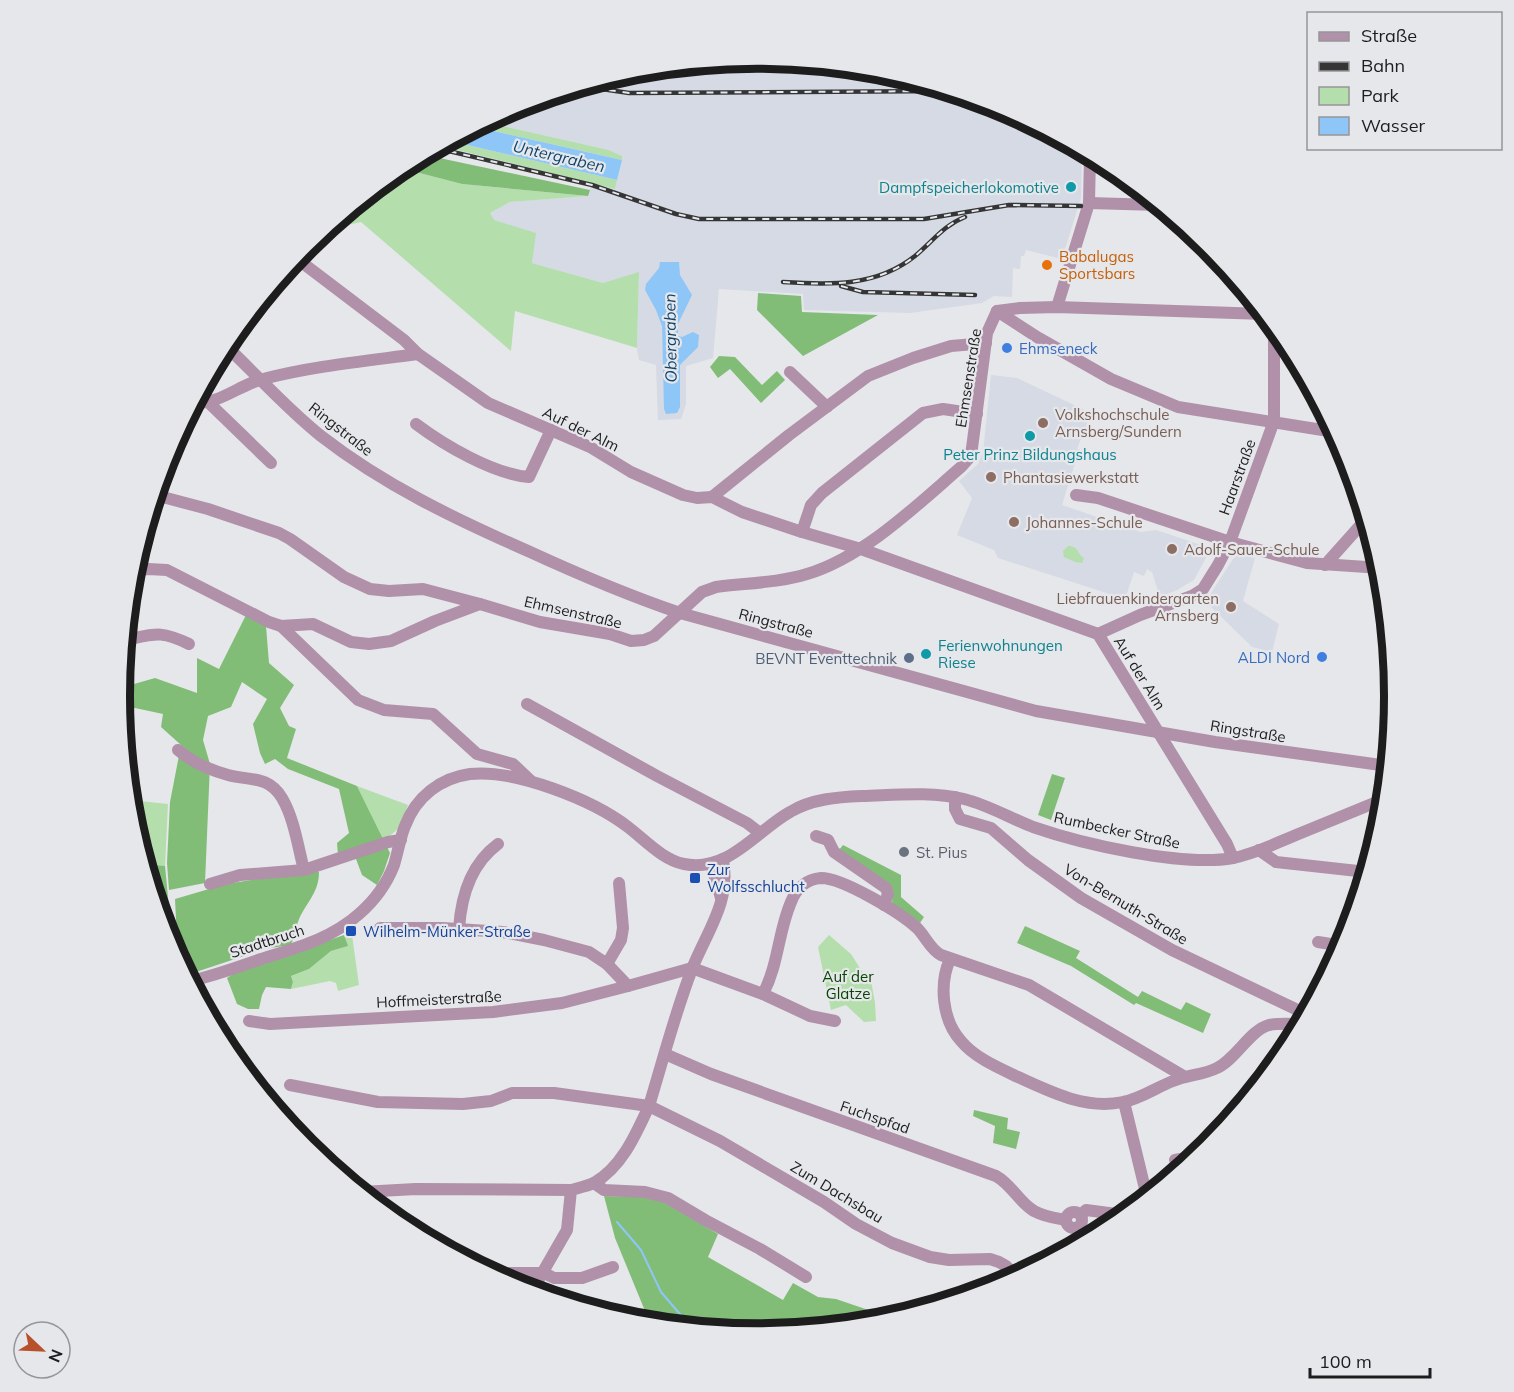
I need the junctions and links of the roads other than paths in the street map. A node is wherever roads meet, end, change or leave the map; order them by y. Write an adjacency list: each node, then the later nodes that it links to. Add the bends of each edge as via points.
1 (1090, 165): 2 (street)
2 (1089, 203): 3 (street); 5 (street)
3 (1146, 205)
4 (304, 264): 11 (street, Auf der Alm)
5 (1057, 307): 6 (street); 7 (street)
6 (997, 311): 9 (street, Ehmsenstraße); 18 (street, via 1111,379 1178,407)
7 (1254, 314)
8 (1274, 342): 18 (street, Haarstraße)
9 (986, 343): 16 (street, via 951,346 891,366 868,376); 17 (street, Ehmsenstraße)
10 (233, 353): 13 (street, Ringstraße)
11 (418, 354): 13 (street); 20 (street, Auf der Alm, via 488,404)
12 (790, 372): 16 (street)
13 (261, 379): 15 (street); 36 (street, Ringstraße, via 319,434 425,503 600,584)
14 (204, 402): 15 (street)
15 (208, 402): 22 (street)
16 (827, 407): 25 (street)
17 (977, 414): 27 (street, Ehmsenstraße, via 969,458); 28 (street, via 943,409 923,413 817,499)
18 (1274, 421): 21 (street); 29 (street, Haarstraße)
19 (416, 424): 20 (street, via 442,443 515,476 529,477)
20 (551, 430): 25 (street, Auf der Alm, via 683,495)
21 (1324, 430)
22 (271, 463)
23 (1076, 495): 29 (street, via 1098,498)
24 (162, 497): 35 (street, Ehmsenstraße, via 279,533 363,586 383,591 423,589)
25 (712, 497): 28 (street, Auf der Alm, via 742,512)
26 (1360, 525): 32 (street)
27 (885, 530): 30 (street, Ehmsenstraße); 31 (street, via 880,545)
28 (802, 532): 30 (street, Auf der Alm)
29 (1230, 542): 32 (street); 38 (street, Haarstraße, via 1203,589)
30 (861, 549): 31 (street, Auf der Alm); 36 (street, Ehmsenstraße, via 806,574 716,587 702,592)
31 (889, 558): 38 (street, Auf der Alm)
32 (1325, 565): 33 (street)
33 (1371, 567)
34 (143, 570): 37 (street, via 167,570)
35 (480, 604): 36 (street, Ehmsenstraße, via 631,642 654,636); 37 (street, via 378,644 351,642 309,623)
36 (680, 613): 42 (street, Ringstraße, via 1036,711)
37 (281, 626): 45 (street, via 358,700 384,710 433,714 477,754 513,764)
38 (1098, 633): 42 (street, Auf der Alm)
39 (133, 638): 40 (street, via 168,634)
40 (189, 644)
41 (527, 704): 48 (street)
42 (1158, 732): 44 (street, Ringstraße); 53 (street, Auf der Alm)
43 (178, 750): 55 (street, via 221,773 261,780 272,786 288,811)
44 (1380, 765)
45 (531, 781): 50 (street, via 486,773 446,781 419,800); 54 (street, via 605,812 674,861 688,865)
46 (955, 797): 48 (street, Rumbecker Straße, via 830,799 790,812); 53 (street, Rumbecker Straße, via 1051,833 1100,845 1177,859); 70 (street, Von-Bernuth-Straße, via 960,819 994,831 1090,904 1179,954)
47 (1375, 803): 52 (street, Rumbecker Straße)
48 (760, 833): 54 (street, Rumbecker Straße)
49 (816, 836): 59 (street, via 828,840 834,852 886,888)
50 (401, 840): 55 (street); 67 (street, Stadtbruch, via 393,867 375,897 334,933)
51 (498, 844): 61 (street, via 486,852 472,872)
52 (1259, 850): 53 (street, Rumbecker Straße); 56 (street, via 1276,862)
53 (1233, 858)
54 (717, 862): 66 (street, via 725,879 722,898)
55 (304, 870): 58 (street, via 240,875)
56 (1359, 871)
57 (619, 883): 65 (street, via 623,928 621,940)
58 (210, 884)
59 (884, 905): 64 (street, via 916,927 934,951); 69 (street, via 824,878 801,885 788,910 774,970)
60 (380, 928): 61 (street)
61 (459, 929): 65 (street, via 544,940 589,952)
62 (1318, 942): 63 (street)
63 (1332, 944)
64 (950, 959): 75 (street, via 1029,985); 77 (street, via 944,981 945,1003 955,1032 971,1050 1003,1070 1070,1099)
65 (607, 964): 68 (street)
66 (693, 968): 68 (street); 69 (street); 74 (street)
67 (198, 979)
68 (628, 986): 71 (street, Hoffmeisterstraße, via 561,1003 493,1012 270,1024)
69 (763, 994): 72 (street, via 810,1016)
70 (1299, 1011)
71 (249, 1021)
72 (835, 1021)
73 (1291, 1024): 75 (street, via 1265,1027 1225,1063)
74 (665, 1054): 78 (street); 85 (street, Fuchspfad, via 996,1176 1032,1210 1066,1220 1069,1226 1076,1228 1082,1223 1081,1215 1086,1210)
75 (1185, 1077): 77 (street)
76 (290, 1085): 78 (street, Zum Dachsbau, via 378,1102 463,1104 491,1101 512,1093 554,1093)
77 (1124, 1102): 82 (street)
78 (649, 1106): 81 (street, via 624,1154); 87 (street, Zum Dachsbau, via 720,1141 892,1243 939,1258 990,1259)
79 (1178, 1159): 80 (street)
80 (1175, 1160)
81 (594, 1183): 83 (street); 90 (street, via 604,1190 645,1192 668,1198)
82 (1145, 1188)
83 (571, 1190): 84 (street); 89 (street, via 567,1230)
84 (373, 1191)
85 (1110, 1213)
86 (613, 1267): 89 (street, via 582,1278 554,1278)
87 (1009, 1269)
88 (513, 1273): 89 (street)
89 (544, 1273): 91 (street)
90 (806, 1277)
91 (537, 1283)

